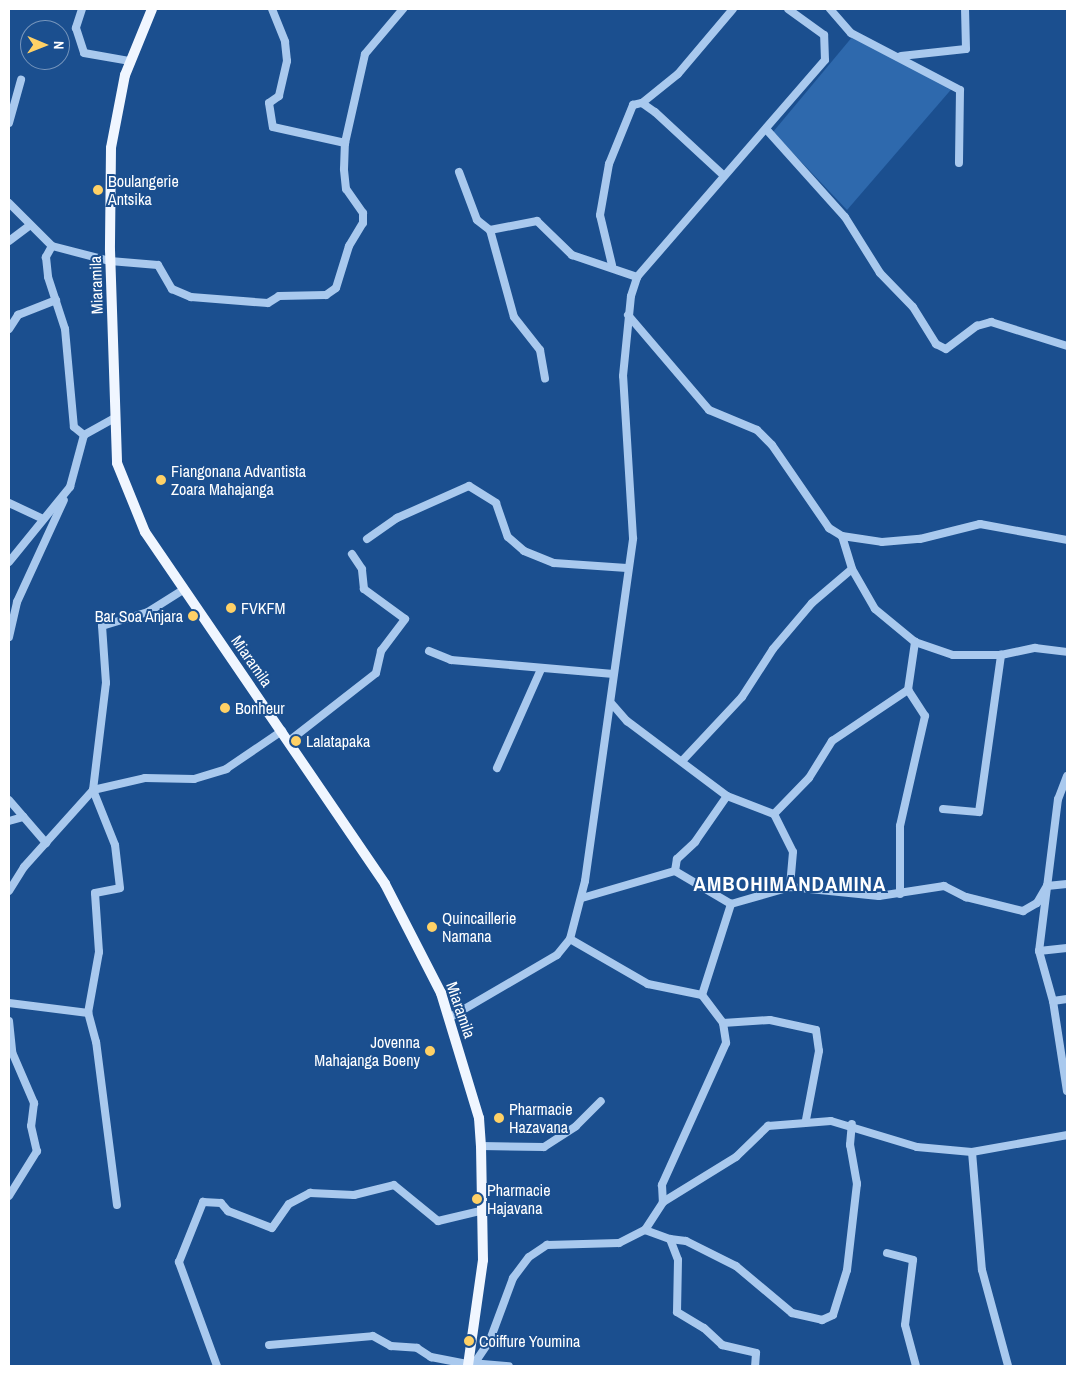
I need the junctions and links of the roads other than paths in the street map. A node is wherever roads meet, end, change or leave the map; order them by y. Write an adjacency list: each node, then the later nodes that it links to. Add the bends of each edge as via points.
1 (82, 9): 10 (street, via 76,28 84,53)
2 (152, 9): 10 (main road, Miaramila)
3 (272, 9): 15 (street, via 285,42 286,61 278,96 269,103 273,127)
4 (402, 9): 15 (street, via 365,54)
5 (733, 9): 12 (street, via 678,74)
6 (788, 9): 14 (street, via 824,35 828,51)
7 (830, 9): 9 (street, via 851,33)
8 (964, 9): 9 (street, via 966,48)
9 (901, 56): 16 (street, via 960,90)
10 (130, 60): 24 (main road, Miaramila, via 111,148)
11 (21, 80): 13 (street)
12 (642, 103): 18 (street); 25 (street, via 633,105 605,188 600,216)
13 (9, 123)
14 (766, 129): 18 (street); 30 (street, via 845,217 875,265 913,307 936,344 946,349 959,344 977,326 991,322)
15 (344, 142): 24 (street, via 346,190 363,213 363,223 349,246 336,288 326,295 279,296 268,303 191,298 172,289 158,265)
16 (959, 163)
17 (459, 172): 21 (street, via 477,220)
18 (723, 175): 26 (street)
19 (9, 202): 20 (street)
20 (29, 226): 22 (street); 23 (street)
21 (490, 230): 25 (street, via 537,221 572,255); 31 (street, via 514,317 540,350)
22 (9, 241)
23 (52, 246): 24 (street); 27 (street, via 46,257)
24 (110, 261): 32 (main road, Miaramila)
25 (612, 265): 26 (street)
26 (637, 277): 28 (street)
27 (56, 300): 29 (street, via 18,316); 33 (street, via 64,329 74,427)
28 (628, 315): 37 (street, via 709,410 757,430 772,445 829,528); 42 (street, via 623,376 633,538)
29 (9, 329)
30 (1067, 346)
31 (545, 379)
32 (115, 418): 33 (street); 44 (main road, Miaramila, via 118,463 129,498 145,532)
33 (84, 435): 34 (street)
34 (70, 487): 36 (street); 45 (street, via 17,602)
35 (9, 503): 36 (street)
36 (44, 519): 41 (street)
37 (842, 536): 39 (street, via 882,542 920,539 980,524); 43 (street)
38 (368, 539): 42 (street, via 397,518 469,486 496,503 508,537 524,551 554,563)
39 (1067, 540)
40 (352, 554): 55 (street, via 362,568 364,589 405,619 381,651 376,673)
41 (9, 562)
42 (627, 568): 51 (street)
43 (852, 569): 46 (street, via 875,609); 56 (street, via 812,604 773,649 742,697)
44 (183, 590): 54 (main road, Miaramila); 59 (street, via 148,612 102,626 106,683)
45 (9, 637)
46 (915, 642): 49 (street, via 953,654); 52 (street)
47 (428, 651): 50 (street, via 451,660)
48 (1067, 652): 49 (street, via 1035,648)
49 (1002, 655): 62 (street, via 979,812)
50 (541, 669): 51 (street); 57 (street)
51 (614, 674): 53 (street)
52 (908, 690): 63 (street, via 832,741 809,778); 72 (street, via 925,716 900,826)
53 (612, 704): 56 (street, via 627,721); 73 (street)
54 (282, 731): 55 (main road, Miaramila); 59 (street, via 226,769 194,780 145,778)
55 (289, 741): 83 (main road, Miaramila, via 385,884 428,963)
56 (683, 760): 60 (street)
57 (497, 768)
58 (1067, 776): 69 (street, via 1058,799)
59 (93, 790): 66 (street); 82 (street, via 114,845 120,888 96,893 99,952)
60 (727, 796): 63 (street); 67 (street, via 695,842 677,860)
61 (9, 800): 64 (street)
62 (943, 809)
63 (774, 814): 70 (street, via 793,852)
64 (23, 817): 65 (street); 66 (street)
65 (9, 821)
66 (46, 843): 71 (street)
67 (675, 871): 73 (street); 74 (street)
68 (1067, 884): 69 (street)
69 (1048, 886): 72 (street, via 1037,903 1023,911 966,898 944,886); 77 (street)
70 (790, 887): 72 (street, via 816,893); 74 (street)
71 (9, 892)
72 (900, 894)
73 (582, 898): 75 (street)
74 (731, 904): 78 (street)
75 (570, 939): 78 (street, via 648,984); 83 (street, via 557,955)
76 (1067, 948): 77 (street)
77 (1039, 951): 80 (street)
78 (702, 995): 85 (street)
79 (1067, 999): 80 (street)
80 (1053, 1001): 86 (street)
81 (9, 1003): 82 (street)
82 (88, 1012): 95 (street, via 96,1042)
83 (449, 1018): 91 (main road, Miaramila, via 479,1118)
84 (9, 1021): 93 (street, via 12,1052 34,1103 31,1126 37,1151)
85 (723, 1023): 88 (street, via 770,1020 816,1030 819,1052); 94 (street, via 726,1043 662,1185)
86 (1067, 1091)
87 (601, 1100): 91 (street, via 576,1126 544,1147)
88 (806, 1120): 89 (street); 94 (street, via 768,1126 736,1157)
89 (852, 1124): 92 (street, via 917,1147); 98 (street, via 850,1145 857,1184 847,1270 833,1315 822,1320 792,1313 736,1266 686,1241)
90 (1067, 1134): 92 (street)
91 (481, 1146): 96 (main road, Miaramila)
92 (972, 1152): 107 (street, via 982,1270)
93 (9, 1196)
94 (663, 1202): 97 (street)
95 (117, 1205)
96 (484, 1210): 102 (main road, Miaramila, via 482,1278); 103 (street, via 438,1221 394,1185 354,1195 310,1193 288,1204 272,1228 228,1211 221,1203 203,1202 179,1262)
97 (645, 1230): 98 (street); 102 (street, via 619,1243 547,1244 529,1256 513,1278 490,1340)
98 (670, 1239): 105 (street, via 678,1260 677,1312 704,1328 722,1346 756,1353)
99 (887, 1253): 106 (street, via 913,1260 905,1325)
100 (268, 1345): 101 (street, via 373,1336 391,1346 417,1348)
101 (446, 1363): 102 (street)
102 (470, 1364): 104 (street)
103 (217, 1366)
104 (509, 1366)
105 (755, 1366)
106 (916, 1366)
107 (1008, 1366)

